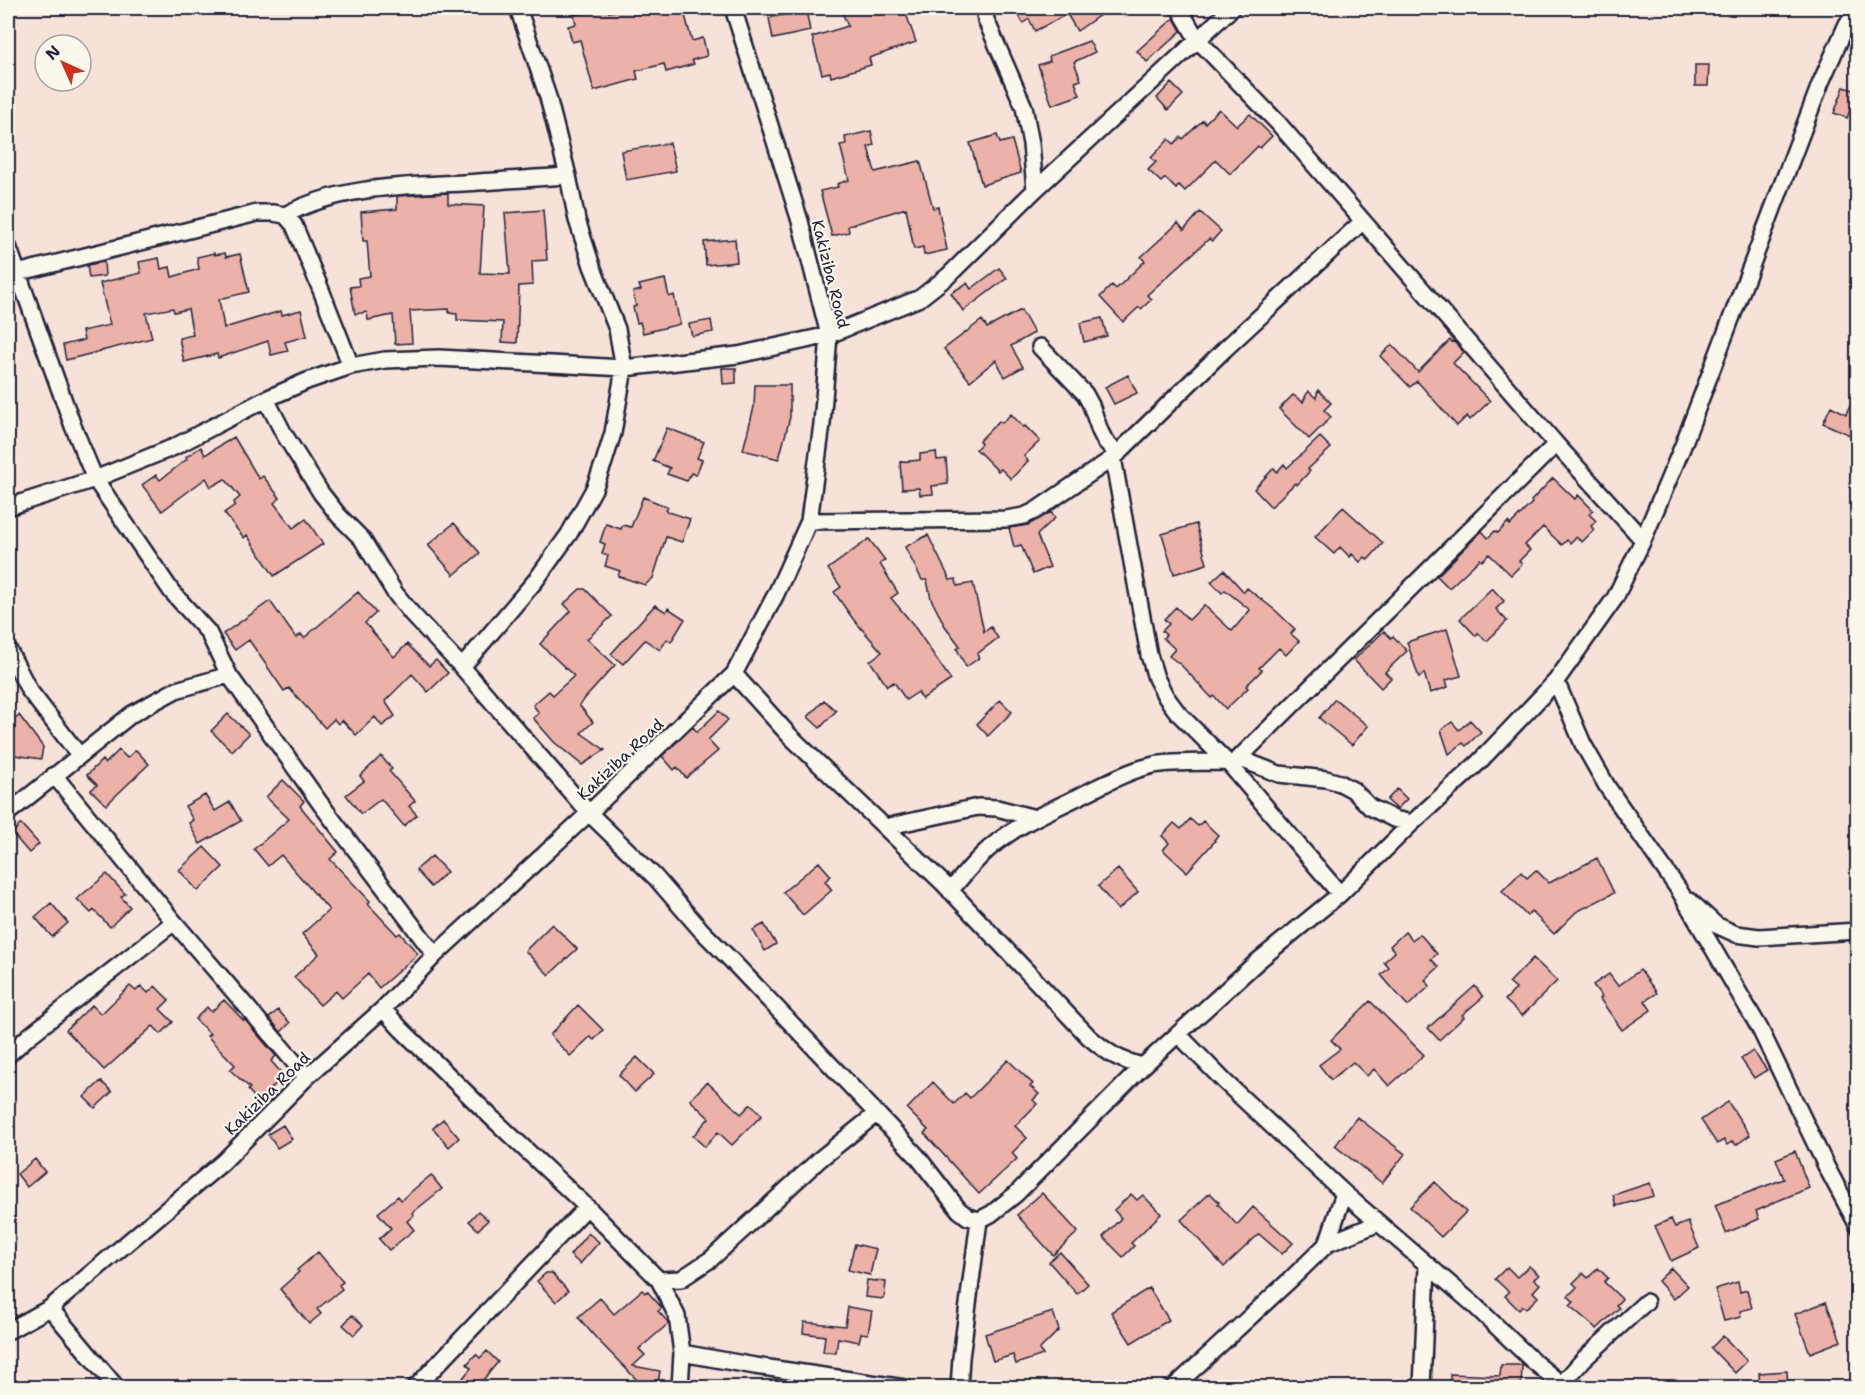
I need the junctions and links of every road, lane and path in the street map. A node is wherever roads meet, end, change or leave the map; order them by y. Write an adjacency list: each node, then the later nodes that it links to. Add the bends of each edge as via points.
1 (518, 8): 8 (street, via 548,97)
2 (733, 8): 14 (street, Kakiziba Road, via 800,221)
3 (984, 8): 9 (street, via 1024,107)
4 (1179, 8): 7 (street)
5 (1232, 8): 7 (street)
6 (1857, 12): 24 (street, via 1847,24 1821,82 1682,448)
7 (1197, 39): 9 (street); 11 (street, via 1278,123)
8 (568, 176): 10 (street, via 385,186 329,197); 17 (street, via 577,220 617,329)
9 (1035, 190): 14 (street, via 948,276 920,298)
10 (285, 215): 13 (street, via 257,213); 16 (street, via 294,225)
11 (1363, 221): 19 (street); 20 (street)
12 (8, 246): 13 (street)
13 (17, 273): 21 (street)
14 (829, 335): 17 (street, via 738,356); 23 (street, Kakiziba Road)
15 (1040, 346): 20 (street, via 1085,394)
16 (351, 366): 17 (street, via 440,358); 18 (street)
17 (624, 368): 26 (street, via 613,434 594,489 569,534 536,580)
18 (266, 399): 21 (street, via 174,447); 26 (street, via 321,493 362,539 411,614)
19 (1556, 444): 24 (street); 31 (street)
20 (1115, 456): 23 (street, via 1035,511 1015,518); 31 (street, via 1156,678 1178,713)
21 (95, 479): 22 (street); 28 (street, via 172,592 208,632)
22 (8, 507)
23 (809, 521): 27 (street, Kakiziba Road)
24 (1643, 540): 29 (street, via 1615,598)
25 (8, 649): 30 (street, via 29,690)
26 (462, 668): 34 (street)
27 (734, 674): 34 (street, Kakiziba Road); 37 (street, via 789,735)
28 (229, 675): 30 (street, via 176,690 132,714); 43 (street)
29 (1556, 681): 36 (street, via 1479,762); 38 (street, via 1583,744 1608,788)
30 (79, 755): 32 (street)
31 (1232, 762): 35 (street, via 1184,762 1133,770); 36 (street, via 1340,783 1370,807); 40 (street)
32 (54, 775): 33 (street); 41 (street)
33 (8, 813)
34 (589, 813): 43 (street, Kakiziba Road); 49 (street, via 655,876 700,930)
35 (1035, 818): 37 (street, via 978,807); 39 (street, via 990,848)
36 (1412, 823): 40 (street)
37 (885, 827): 39 (street)
38 (1679, 890): 42 (street, via 1716,925 1736,934 1759,937); 54 (street, via 1760,1029)
39 (950, 891): 47 (street, via 1089,1037 1110,1055)
40 (1340, 894): 45 (street)
41 (174, 922): 46 (street); 48 (street)
42 (1857, 931)
43 (435, 955): 44 (street, Kakiziba Road)
44 (383, 1009): 48 (street, Kakiziba Road); 51 (street)
45 (1178, 1034): 47 (street); 50 (street)
46 (8, 1056)
47 (1143, 1066): 52 (street, via 1016,1194)
48 (308, 1077): 59 (street, Kakiziba Road, via 223,1162)
49 (876, 1114): 52 (street, via 917,1156 959,1210); 57 (street, via 820,1159 711,1259 681,1279)
50 (1344, 1192): 53 (street); 55 (street)
51 (587, 1207): 57 (street); 63 (street)
52 (979, 1220): 67 (street)
53 (1379, 1222): 55 (street); 56 (street)
54 (1857, 1226)
55 (1327, 1244): 68 (street)
56 (1427, 1266): 62 (street); 69 (street)
57 (659, 1280): 61 (street, via 677,1316)
58 (1646, 1302): 62 (street, via 1584,1359)
59 (50, 1308): 60 (street, Kakiziba Road); 64 (street)
60 (8, 1331)
61 (682, 1353): 65 (street); 66 (street)
62 (1564, 1386)
63 (416, 1387)
64 (117, 1388)
65 (680, 1388)
66 (905, 1388)
67 (959, 1388)
68 (1173, 1388)
69 (1422, 1388)

